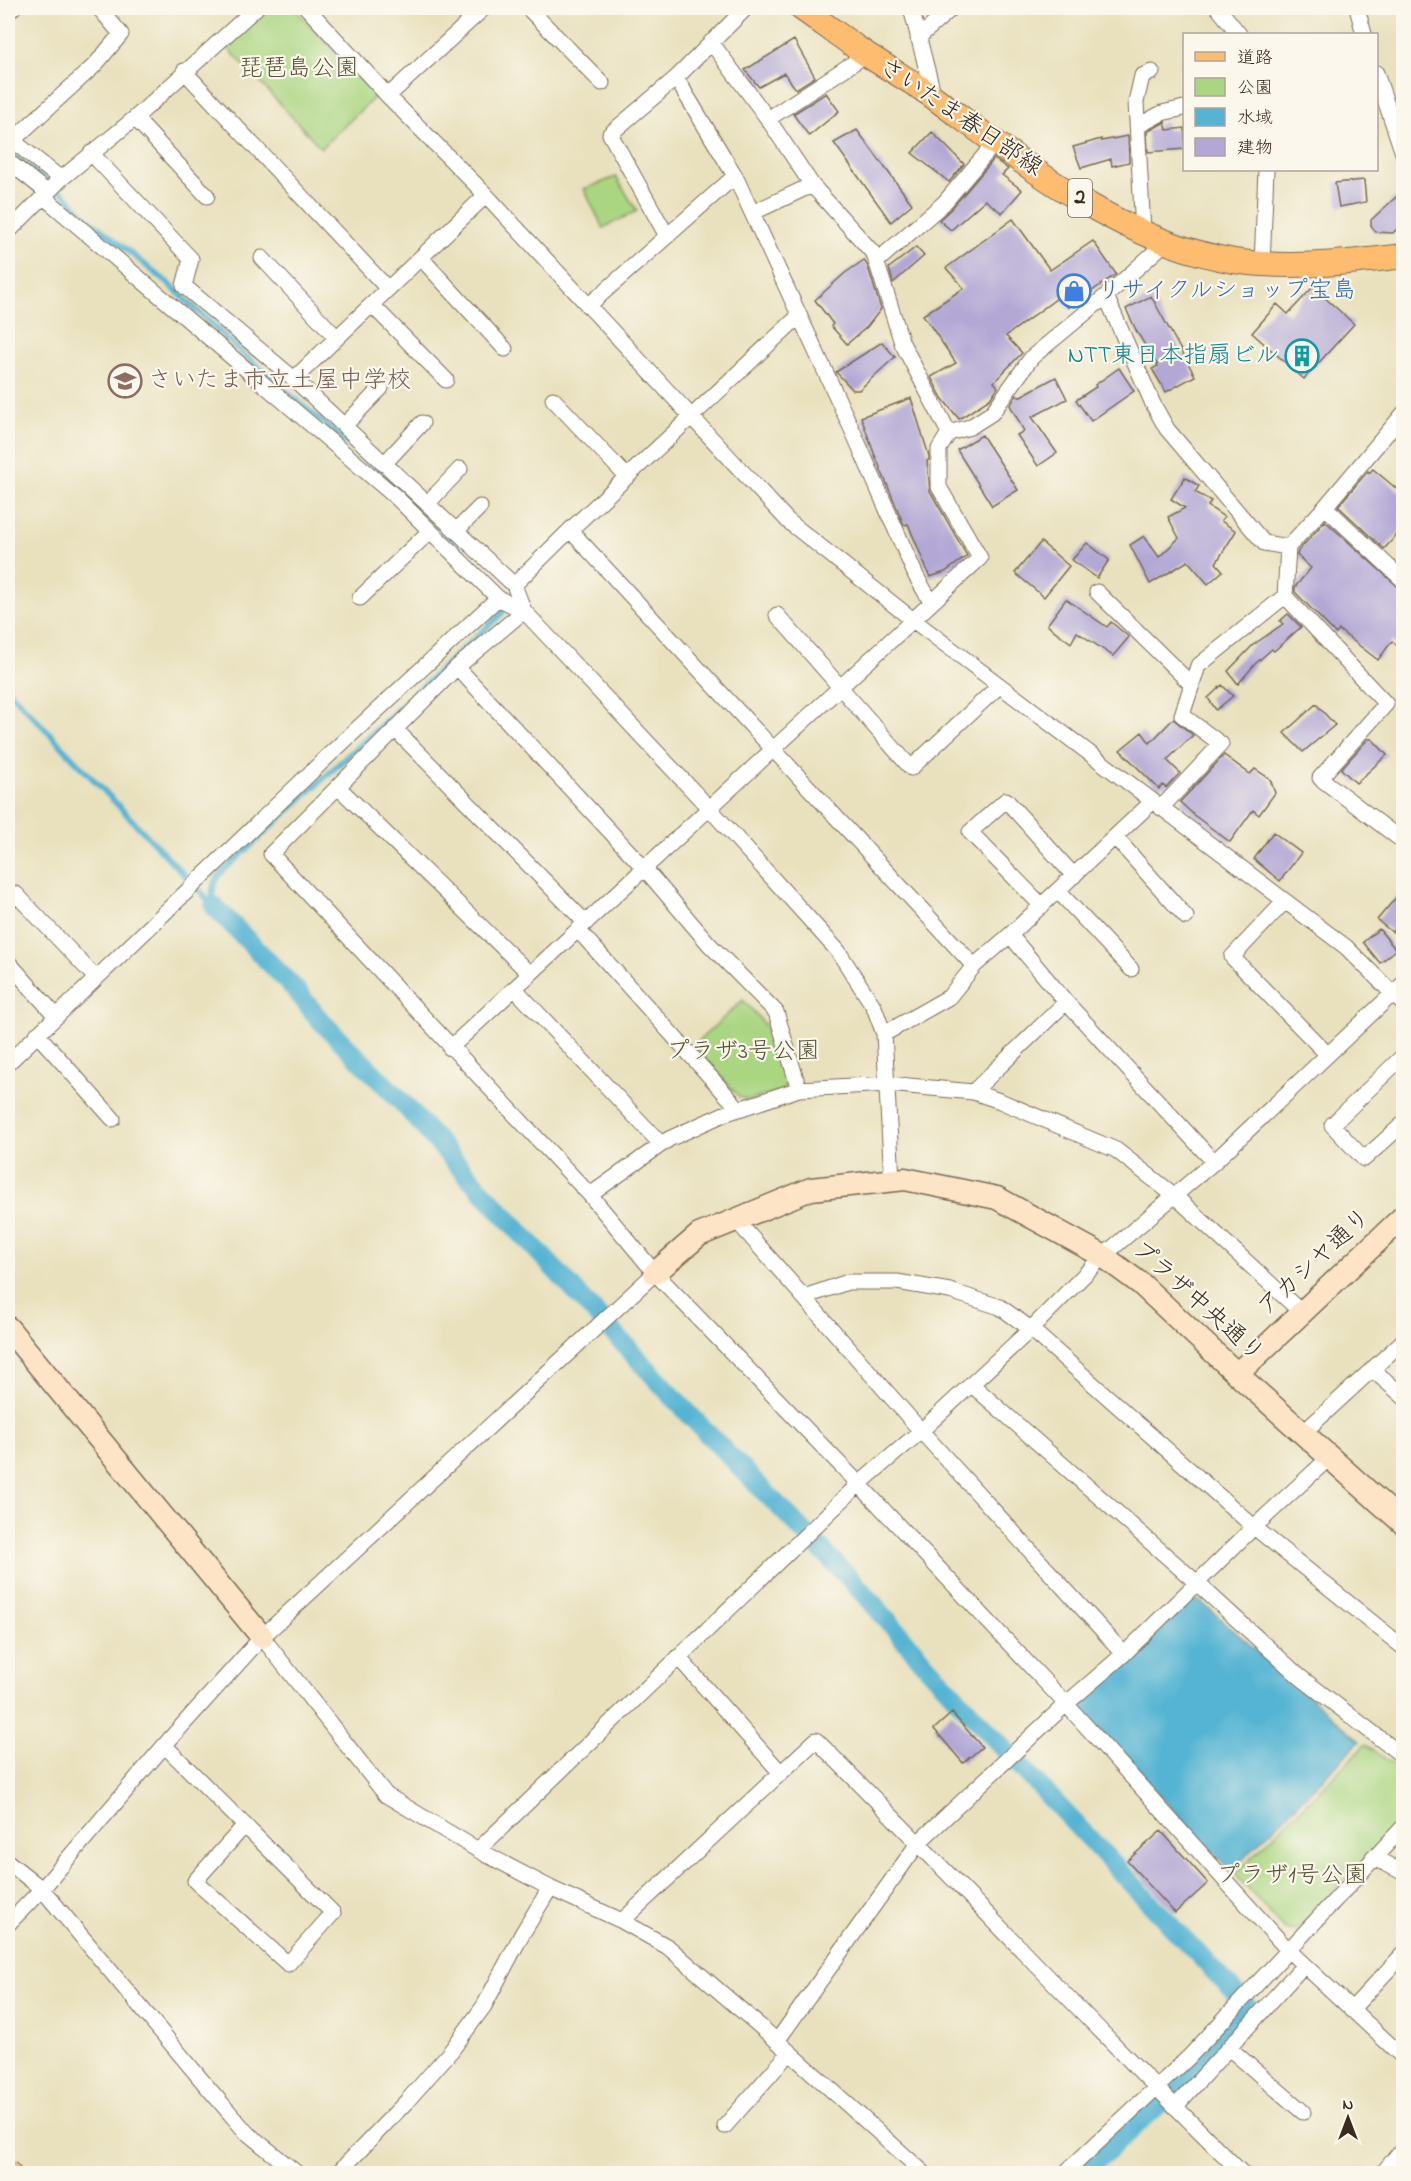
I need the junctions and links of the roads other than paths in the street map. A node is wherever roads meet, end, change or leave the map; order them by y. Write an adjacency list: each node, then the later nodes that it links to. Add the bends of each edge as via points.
1 (13, 8): 13 (street)
2 (99, 8): 30 (street, via 121,34 95,65)
3 (256, 8): 19 (street)
4 (308, 8): 24 (street)
5 (484, 8): 24 (street)
6 (528, 8): 23 (street)
7 (746, 8): 17 (street)
8 (801, 8): 18 (main road, さいたま春日部線 / 2)
9 (911, 8): 16 (street)
10 (952, 8): 16 (street)
11 (1218, 8): 14 (street)
12 (1357, 8): 15 (street)
13 (8, 12)
14 (1238, 33)
15 (1364, 33)
16 (918, 38): 25 (street)
17 (711, 42): 22 (street); 28 (street)
18 (867, 54): 25 (main road, さいたま春日部線 / 2); 28 (street)
19 (184, 71): 27 (street); 52 (street)
20 (1152, 72): 29 (street, via 1142,76 1136,102)
21 (1378, 76): 33 (street)
22 (676, 78): 36 (street); 45 (street, via 610,134)
23 (603, 83)
24 (388, 96): 40 (street)
25 (934, 97): 31 (main road, さいたま春日部線 / 2)
26 (1183, 108): 29 (street, via 1162,113)
27 (135, 118): 32 (street); 41 (street)
28 (768, 119): 38 (street)
29 (1138, 126): 44 (street)
30 (10, 139): 37 (street)
31 (995, 143): 44 (main road, さいたま春日部線 / 2, via 1090,205); 50 (street, via 944,203)
32 (91, 153): 37 (street); 59 (street, via 191,259 184,286)
33 (1404, 156)
34 (8, 161): 39 (street)
35 (1266, 171): 51 (street)
36 (735, 177): 42 (street); 45 (street)
37 (61, 180): 39 (street)
38 (812, 185): 42 (street); 50 (street, via 874,254)
39 (47, 194): 43 (street); 75 (street)
40 (486, 195): 49 (street); 55 (street)
41 (207, 196)
42 (752, 213): 56 (street)
43 (8, 232)
44 (1143, 232): 46 (main road, さいたま春日部線 / 2)
45 (667, 236): 55 (street)
46 (1166, 242): 51 (main road, さいたま春日部線 / 2, via 1218,258); 53 (street)
47 (1404, 256): 51 (main road, さいたま春日部線 / 2, via 1358,262)
48 (262, 258): 57 (street)
49 (421, 258): 52 (street); 58 (street)
50 (876, 262): 67 (street, via 902,343)
51 (1262, 264)
52 (388, 289): 54 (street)
53 (1106, 296): 67 (street, via 1032,357 992,413 970,427); 77 (street, via 1167,429 1264,543)
54 (372, 305): 57 (street); 60 (street)
55 (588, 306): 64 (street)
56 (799, 316): 64 (street); 84 (street)
57 (337, 338): 59 (street)
58 (505, 349)
59 (294, 379): 66 (street)
60 (446, 380)
61 (381, 388): 66 (street)
62 (553, 399): 70 (street)
63 (1404, 413): 73 (street)
64 (691, 418): 70 (street); 87 (street, via 788,521)
65 (423, 423): 68 (street)
66 (344, 426): 68 (street)
67 (949, 433): 84 (street, via 939,449 939,487 980,558)
68 (384, 464): 71 (street)
69 (460, 469): 71 (street)
70 (627, 477): 74 (street)
71 (427, 504): 76 (street)
72 (480, 507): 76 (street)
73 (1324, 507): 77 (street); 78 (street)
74 (570, 530): 79 (street); 93 (street)
75 (430, 531): 82 (street); 83 (street)
76 (456, 531): 79 (street)
77 (1288, 546): 81 (street)
78 (1404, 581)
79 (514, 585): 85 (street)
80 (1097, 592): 89 (street)
81 (1285, 596): 89 (street, via 1198,666); 98 (street, via 1386,704 1320,778)
82 (360, 598)
83 (498, 598): 85 (street); 112 (street)
84 (931, 602): 87 (street)
85 (524, 611): 88 (street); 96 (street)
86 (777, 615): 90 (street)
87 (913, 620): 90 (street); 91 (street)
88 (457, 667): 92 (street); 99 (street)
89 (1192, 685): 95 (street, via 1182,715 1221,744)
90 (842, 686): 91 (street, via 911,768); 93 (street)
91 (999, 686): 95 (street)
92 (395, 729): 94 (street); 106 (street)
93 (774, 750): 96 (street); 109 (street)
94 (338, 787): 111 (street); 120 (street, via 272,854)
95 (1157, 805): 97 (street); 102 (street)
96 (710, 809): 99 (street); 119 (street, via 838,951 874,1007)
97 (1115, 837): 100 (street); 105 (street)
98 (1404, 843)
99 (645, 869): 106 (street); 125 (street, via 709,944 776,1012)
100 (1074, 876): 101 (street); 104 (street, via 1006,800 970,832)
101 (1058, 891): 104 (street); 110 (street)
102 (1285, 901): 113 (street); 121 (street, via 1232,957)
103 (8, 902): 112 (street, via 16,894)
104 (1042, 906): 107 (street)
105 (1186, 917)
106 (582, 927): 111 (street); 127 (street)
107 (1010, 935): 109 (street); 115 (street)
108 (8, 962): 117 (street)
109 (974, 966): 119 (street, via 949,997)
110 (1131, 969)
111 (530, 974): 114 (street)
112 (96, 978): 117 (street)
113 (1398, 988): 116 (street); 121 (street)
114 (514, 989): 120 (street); 130 (street)
115 (1066, 1002): 126 (street); 131 (street)
116 (1404, 1005)
117 (56, 1016): 118 (street)
118 (37, 1034): 123 (street); 128 (street)
119 (884, 1034): 124 (street)
120 (450, 1048): 133 (street)
121 (1328, 1055): 131 (street)
122 (1404, 1055): 129 (street, via 1332,1125 1364,1159)
123 (8, 1063)
124 (888, 1084): 125 (street); 126 (street); 132 (street)
125 (799, 1089): 127 (street)
126 (974, 1092): 134 (street, via 1116,1150)
127 (739, 1109): 130 (street)
128 (113, 1119)
129 (1404, 1123)
130 (662, 1144): 133 (street)
131 (1214, 1162): 134 (street)
132 (892, 1180): 136 (street, プラザ中央通り, via 811,1189); 137 (street, プラザ中央通り, via 904,1179 997,1198)
133 (590, 1196): 138 (street)
134 (1175, 1196): 137 (street); 140 (street)
135 (1404, 1216): 140 (street, アカシヤ通り)
136 (736, 1220): 138 (street, プラザ中央通り, via 699,1234); 139 (street)
137 (1103, 1256): 142 (street); 145 (street, プラザ中央通り, via 1142,1284)
138 (655, 1273): 151 (street); 155 (street)
139 (804, 1297): 142 (street, via 848,1282 897,1282 950,1291 1000,1307); 148 (street)
140 (1301, 1312): 145 (street, アカシヤ通り)
141 (8, 1328): 155 (street)
142 (1031, 1329): 146 (street); 153 (street)
143 (1404, 1340): 144 (street)
144 (1372, 1369): 147 (street); 149 (street)
145 (1237, 1374): 149 (street, プラザ中央通り)
146 (971, 1384): 148 (street); 154 (street)
147 (1404, 1397)
148 (921, 1431): 151 (street); 157 (street)
149 (1303, 1433): 150 (street, プラザ中央通り)
150 (1330, 1457): 152 (street, プラザ中央通り); 153 (street)
151 (859, 1484): 158 (street); 159 (street)
152 (1404, 1524)
153 (1254, 1527): 154 (street); 156 (street)
154 (1197, 1583): 157 (street); 161 (street, via 1300,1677)
155 (262, 1637): 160 (street); 166 (street, via 386,1795)
156 (1404, 1648)
157 (1124, 1654): 159 (street)
158 (678, 1657): 162 (street); 166 (street)
159 (1066, 1704): 165 (street); 174 (street)
160 (165, 1746): 163 (street); 170 (street)
161 (1404, 1757)
162 (781, 1773): 165 (street, via 816,1740); 172 (street)
163 (244, 1825): 163 (street, via 195,1881 288,1964 333,1913)
164 (1404, 1826): 167 (street)
165 (919, 1842): 178 (street); 182 (street)
166 (478, 1850): 171 (street)
167 (1373, 1857): 169 (street); 174 (street)
168 (8, 1862): 170 (street)
169 (1404, 1874)
170 (42, 1888): 173 (street); 187 (street, via 246,2132)
171 (550, 1888): 172 (street); 188 (street, via 483,2006 451,2050)
172 (622, 1921): 178 (street, via 668,1947)
173 (8, 1924)
174 (1287, 1949): 176 (street); 182 (street)
175 (1401, 1960): 177 (street)
176 (1304, 1965): 177 (street); 179 (street)
177 (1351, 2010): 181 (street)
178 (777, 2041): 180 (street)
179 (1229, 2048): 183 (street); 184 (street)
180 (790, 2052): 185 (street); 189 (street)
181 (1404, 2058)
182 (1156, 2088): 183 (street); 190 (street)
183 (1175, 2107): 191 (street)
184 (1303, 2112)
185 (724, 2126)
186 (1404, 2147): 192 (street)
187 (298, 2174)
188 (337, 2174)
189 (925, 2174)
190 (1064, 2174)
191 (1243, 2174)
192 (1382, 2174)

